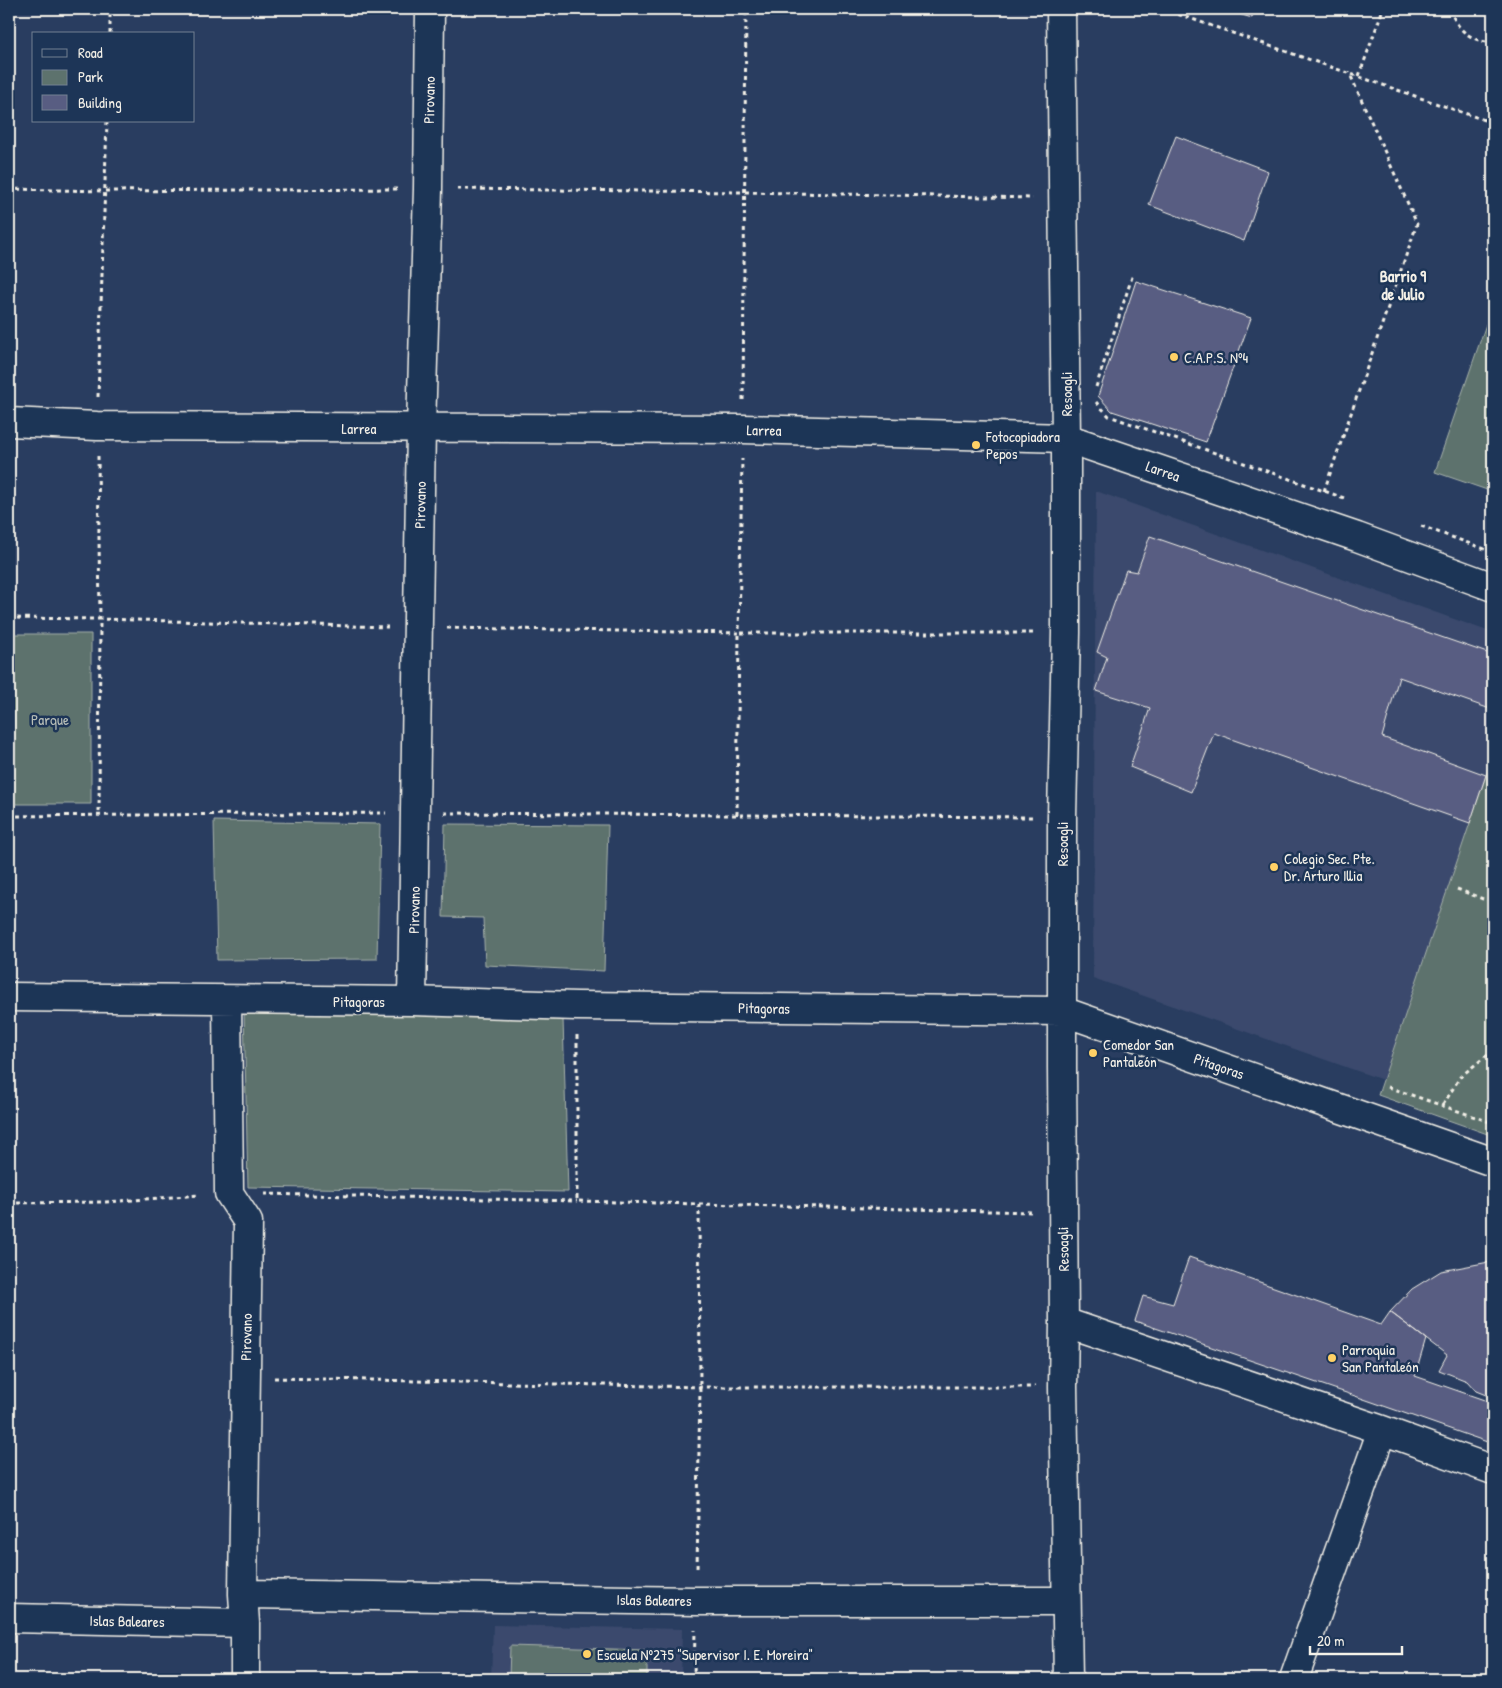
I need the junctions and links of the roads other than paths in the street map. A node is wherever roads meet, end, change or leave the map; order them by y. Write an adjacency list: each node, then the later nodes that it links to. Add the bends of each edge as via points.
1 (430, 9): 4 (street, Pirovano)
2 (1061, 9): 5 (street, Resoagli)
3 (9, 422): 4 (street, Larrea, via 97,426)
4 (421, 428): 5 (street, Larrea, via 743,429); 9 (street, Pirovano)
5 (1066, 438): 6 (street, Larrea); 10 (street, Resoagli)
6 (1493, 587)
7 (9, 997): 8 (street, Pitagoras)
8 (227, 1000): 9 (street, Pitagoras); 15 (street, Pirovano, via 228,1193 248,1222)
9 (412, 1001): 10 (street, Pitagoras)
10 (1062, 1011): 11 (street, Pitagoras); 12 (street, Resoagli)
11 (1493, 1162)
12 (1064, 1322): 13 (street); 16 (street, Resoagli)
13 (1382, 1430): 14 (street); 21 (street)
14 (1493, 1470)
15 (243, 1594): 16 (street, Islas Baleares, via 696,1601); 18 (street, Pirovano)
16 (1066, 1601): 20 (street, Resoagli)
17 (9, 1618): 18 (street, Islas Baleares)
18 (245, 1623): 19 (street, Pirovano)
19 (244, 1679)
20 (1068, 1679)
21 (1294, 1679)

